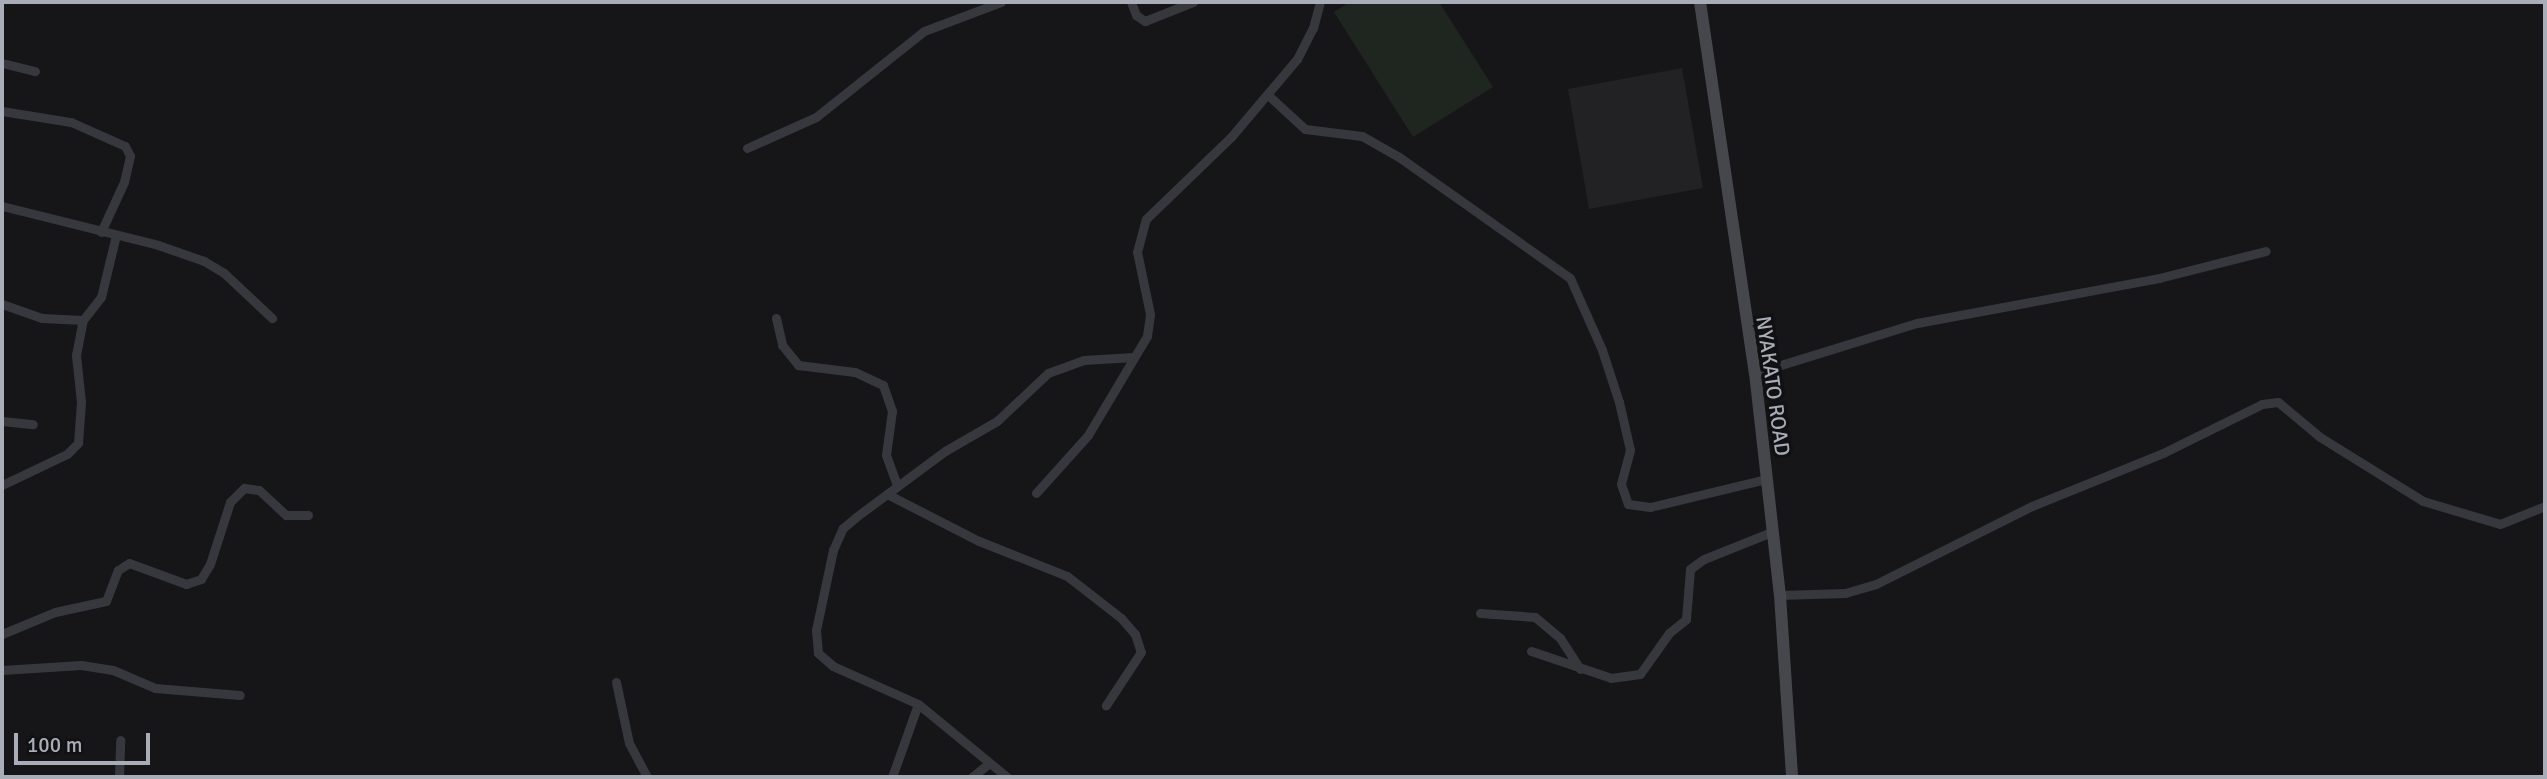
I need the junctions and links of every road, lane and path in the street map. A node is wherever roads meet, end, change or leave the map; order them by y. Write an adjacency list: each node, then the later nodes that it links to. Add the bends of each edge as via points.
1 (1001, 2): 10 (street, via 924,32 816,117)
2 (1131, 2): 3 (street, via 1136,15 1145,21)
3 (1193, 2)
4 (1320, 2): 8 (street, via 1306,43)
5 (1700, 2): 20 (street, NYAKATO ROAD)
6 (2, 63): 7 (street)
7 (36, 71)
8 (1268, 95): 19 (street, via 1146,219 1137,252 1150,314 1147,336); 23 (street, via 1306,129 1351,133 1391,153 1570,278 1619,402 1630,450 1621,484 1628,504 1650,507)
9 (2, 111): 12 (street, via 71,122 125,146 130,156 124,182)
10 (747, 148)
11 (2, 206): 12 (street)
12 (101, 232): 13 (street)
13 (116, 235): 17 (street, via 213,266); 18 (street, via 101,297)
14 (2266, 251): 20 (street, via 2159,278 1917,323)
15 (2, 304): 18 (street, via 42,318)
16 (776, 317): 25 (street, via 782,345 798,365 855,372 883,385 892,411 887,455)
17 (272, 318)
18 (83, 320): 24 (street, via 76,355 81,402 78,443 67,454)
19 (1133, 357): 25 (street, via 1084,360 1048,373 997,421); 26 (street, via 1088,435)
20 (1755, 373): 23 (street, NYAKATO ROAD)
21 (2, 421): 22 (street)
22 (33, 424)
23 (1766, 479): 30 (street, NYAKATO ROAD)
24 (2, 485)
25 (897, 485): 27 (street)
26 (1036, 493)
27 (887, 494): 39 (street, via 836,539 815,644 818,653 834,666); 40 (street, via 979,541 1067,576 1121,618 1135,634 1141,652)
28 (2545, 506): 31 (street, via 2500,524 2423,501 2320,437 2278,402 2262,404 2163,453 2032,506 1876,584 1845,593)
29 (308, 514): 33 (street, via 286,515 259,490 244,488 230,502 201,579 186,584 129,563 118,570 106,601 55,612)
30 (1769, 533): 31 (street, NYAKATO ROAD); 36 (street, via 1690,569 1686,619 1669,633 1640,674 1611,678)
31 (1780, 595): 48 (street, NYAKATO ROAD)
32 (1480, 613): 36 (street, via 1535,617 1560,638)
33 (2, 634)
34 (1531, 651): 36 (street)
35 (2, 670): 38 (street, via 81,665 113,670 155,688)
36 (1580, 670)
37 (616, 682): 44 (street, via 629,743)
38 (240, 695)
39 (918, 704): 42 (street); 45 (street)
40 (1106, 705)
41 (120, 740): 43 (street)
42 (989, 763): 46 (street); 47 (street)
43 (119, 777)
44 (647, 777)
45 (892, 777)
46 (972, 777)
47 (1007, 777)
48 (1792, 777)

